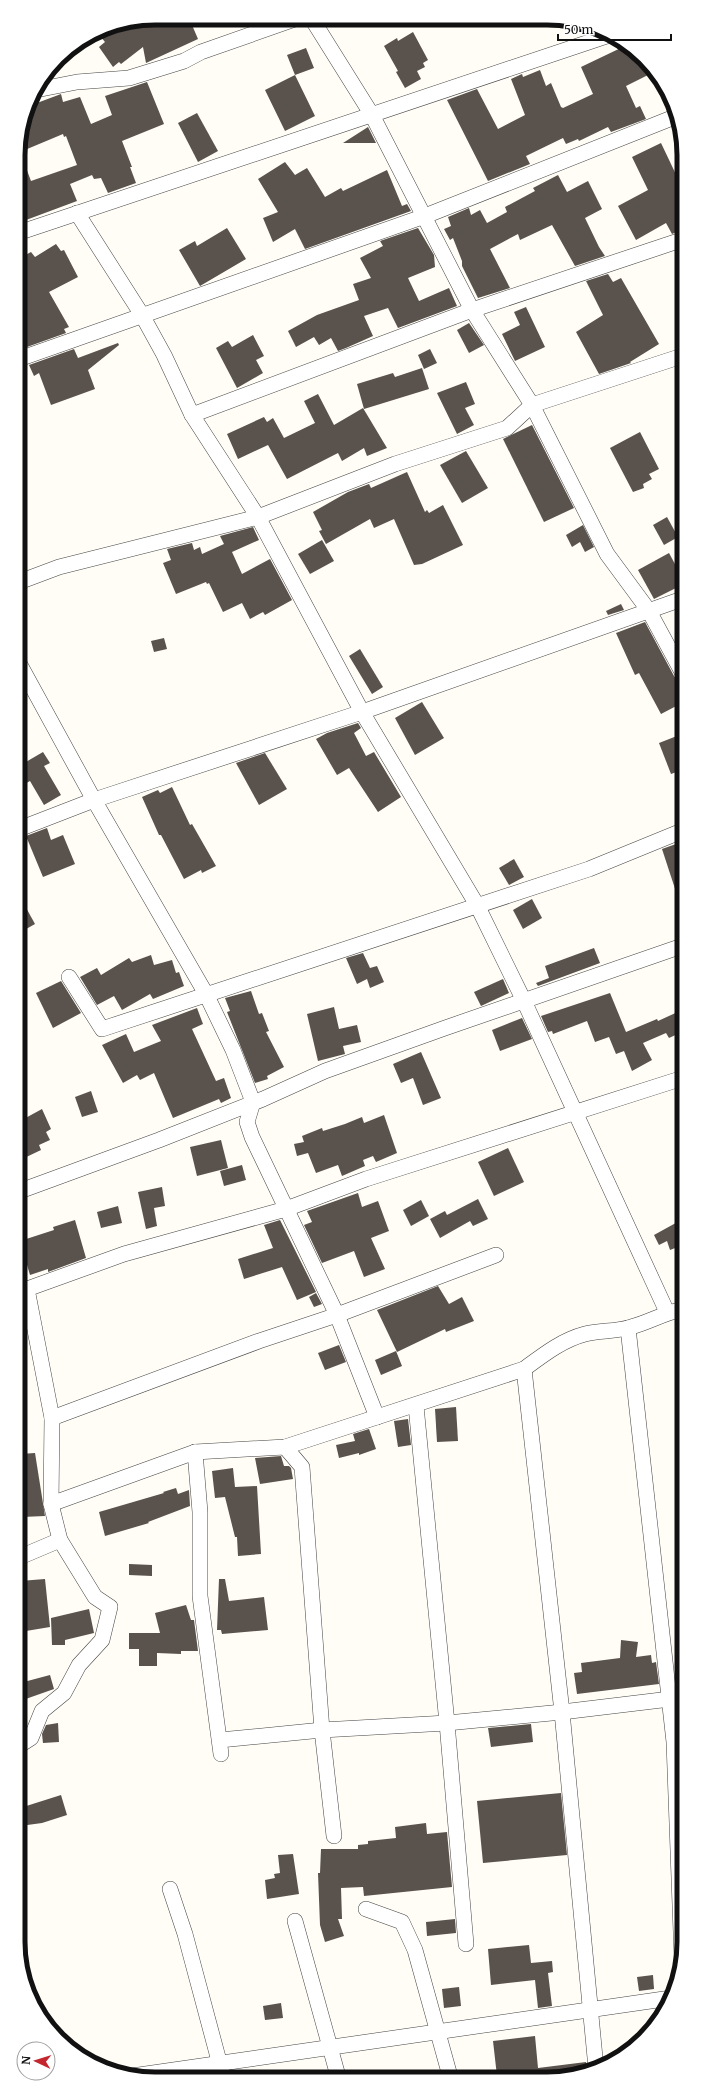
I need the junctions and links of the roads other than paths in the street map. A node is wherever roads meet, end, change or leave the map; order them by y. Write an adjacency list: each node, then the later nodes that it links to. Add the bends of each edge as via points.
1 (278, 25): 4 (street, via 201,52 184,61 128,78 77,82)
2 (316, 25): 5 (street)
3 (601, 37): 5 (street)
4 (43, 89)
5 (372, 115): 7 (street); 8 (street)
6 (671, 118): 8 (street)
7 (77, 213): 9 (street); 12 (street)
8 (424, 216): 11 (street); 12 (street)
9 (25, 231)
10 (677, 242): 11 (street)
11 (472, 310): 15 (street); 16 (street)
12 (142, 315): 13 (street); 16 (street)
13 (25, 357)
14 (677, 358): 15 (street)
15 (532, 405): 17 (street, via 506,428 395,464); 20 (street, via 607,554)
16 (192, 415): 17 (street)
17 (258, 517): 18 (street, via 59,567); 23 (street)
18 (25, 580)
19 (677, 601): 20 (street)
20 (649, 611): 21 (street); 23 (street)
21 (677, 663)
22 (25, 674): 24 (street)
23 (362, 712): 24 (street); 27 (street)
24 (94, 800): 25 (street); 30 (street)
25 (25, 827)
26 (677, 834): 27 (street, via 590,869)
27 (477, 905): 30 (street); 31 (street)
28 (677, 948): 31 (street)
29 (69, 977): 30 (street, via 102,1029)
30 (206, 994): 33 (street, via 233,1050)
31 (524, 1001): 33 (street, via 325,1071); 34 (street)
32 (677, 1080): 34 (street)
33 (253, 1102): 35 (street); 36 (street, via 247,1122)
34 (576, 1113): 36 (street, via 366,1179); 39 (street)
35 (25, 1189)
36 (286, 1209): 40 (street); 45 (street, via 124,1254 27,1289)
37 (496, 1255): 40 (street)
38 (677, 1311): 39 (street)
39 (667, 1312): 41 (street)
40 (337, 1315): 44 (street); 45 (street, via 259,1341)
41 (628, 1328): 42 (street, via 585,1334 554,1348); 51 (street)
42 (524, 1369): 43 (street); 52 (street)
43 (416, 1406): 44 (street); 53 (street)
44 (377, 1417): 46 (street)
45 (52, 1418): 48 (street)
46 (285, 1447): 47 (street); 54 (street, via 302,1467)
47 (195, 1452): 48 (street); 54 (street, via 200,1512 200,1596 220,1747)
48 (51, 1504): 49 (street)
49 (60, 1540): 50 (street); 55 (street, via 95,1597 110,1607 102,1640 79,1665 64,1693 42,1712 31,1738)
50 (25, 1555)
51 (677, 1697): 52 (street); 56 (street, via 674,1742)
52 (562, 1712): 53 (street); 63 (street)
53 (447, 1723): 54 (street); 61 (street)
54 (322, 1730): 57 (street)
55 (25, 1742)
56 (677, 1823)
57 (334, 1836)
58 (170, 1889): 67 (street, via 185,1934)
59 (366, 1909): 64 (street, via 402,1922 415,1950)
60 (295, 1921): 65 (street)
61 (466, 1944)
62 (664, 1999): 63 (street)
63 (590, 2010): 64 (street); 66 (street)
64 (438, 2032): 65 (street); 70 (street)
65 (331, 2048): 67 (street); 69 (street)
66 (595, 2062)
67 (221, 2070): 68 (street)
68 (191, 2072)
69 (337, 2072)
70 (449, 2072)

